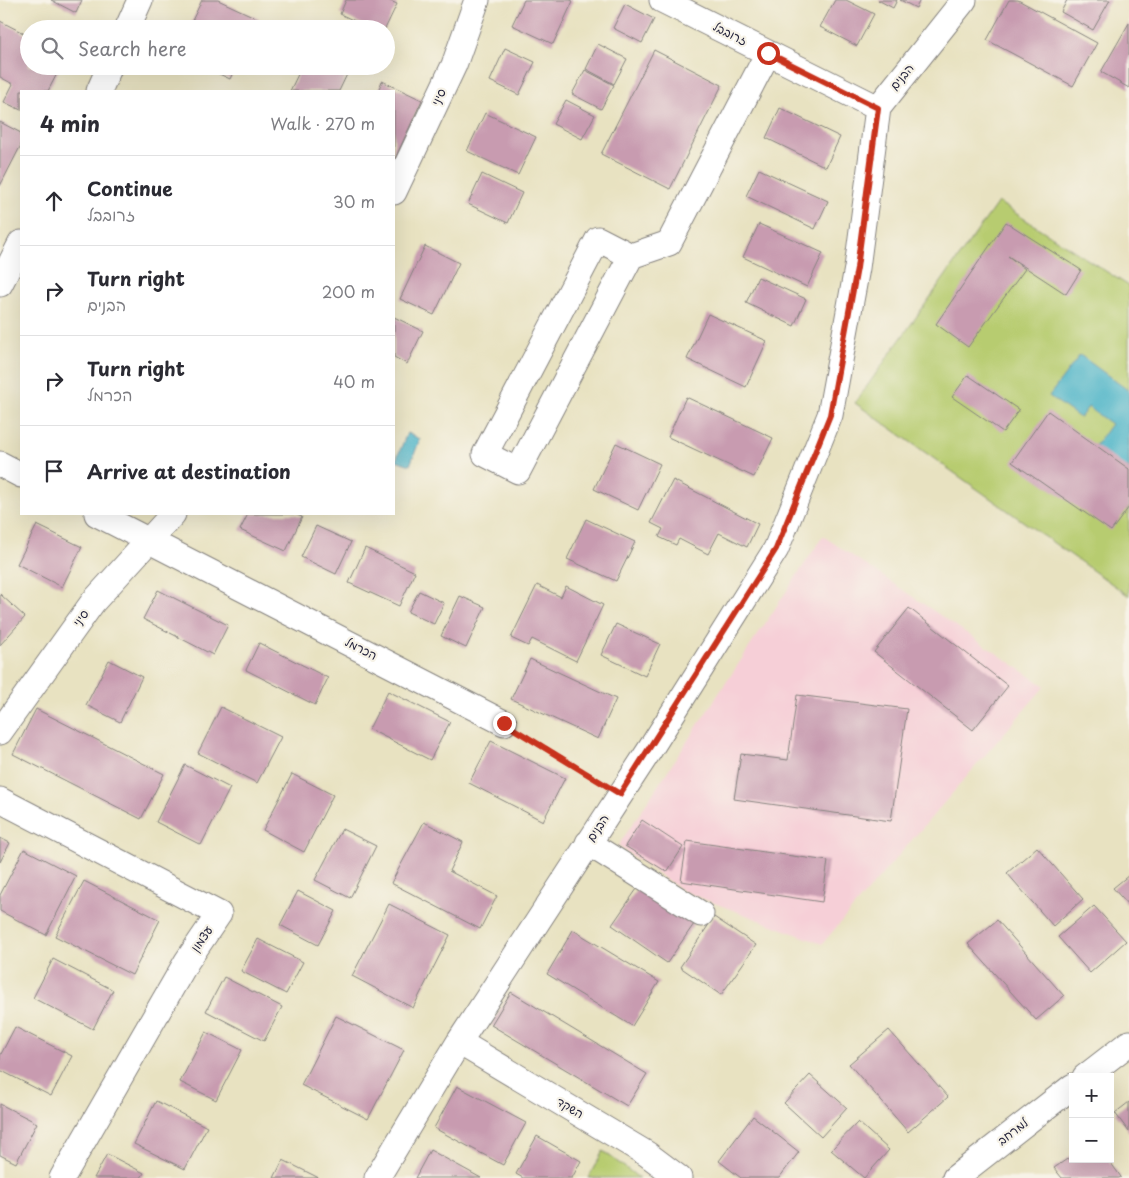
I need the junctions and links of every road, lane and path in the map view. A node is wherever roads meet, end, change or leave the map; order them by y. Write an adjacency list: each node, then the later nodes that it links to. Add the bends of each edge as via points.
1 (140, 0): 5 (street)
2 (477, 0): 10 (street, סיני, via 454,65)
3 (662, 0): 6 (street, זרובבל)
4 (964, 0): 9 (street, הבנים)
5 (131, 20)
6 (768, 53): 9 (street, זרובבל); 12 (street, via 669,243)
7 (106, 75): 8 (street)
8 (99, 90)
9 (878, 108): 21 (street, הבנים, via 857,268 830,415 776,549)
10 (395, 190)
11 (20, 245): 13 (street)
12 (631, 256): 12 (street, via 598,238 485,454 518,471)
13 (0, 284)
14 (0, 464): 15 (street)
15 (20, 474)
16 (99, 515): 18 (street, הכרמל)
17 (172, 515): 18 (street, סיני)
18 (150, 541): 19 (street, הכרמל); 20 (street, סיני, via 93,602)
19 (504, 723): 21 (path)
20 (0, 732)
21 (620, 794): 23 (street, הבנים)
22 (0, 800): 29 (street, עצמון, via 220,914 187,961)
23 (588, 843): 24 (street); 25 (street, הבנים)
24 (701, 914)
25 (459, 1042): 30 (street, הבנים); 31 (street, השקד, via 647,1154)
26 (1129, 1043): 27 (street)
27 (1090, 1073)
28 (1069, 1089): 32 (street, למרחב)
29 (62, 1178)
30 (377, 1178)
31 (679, 1178)
32 (955, 1178)

